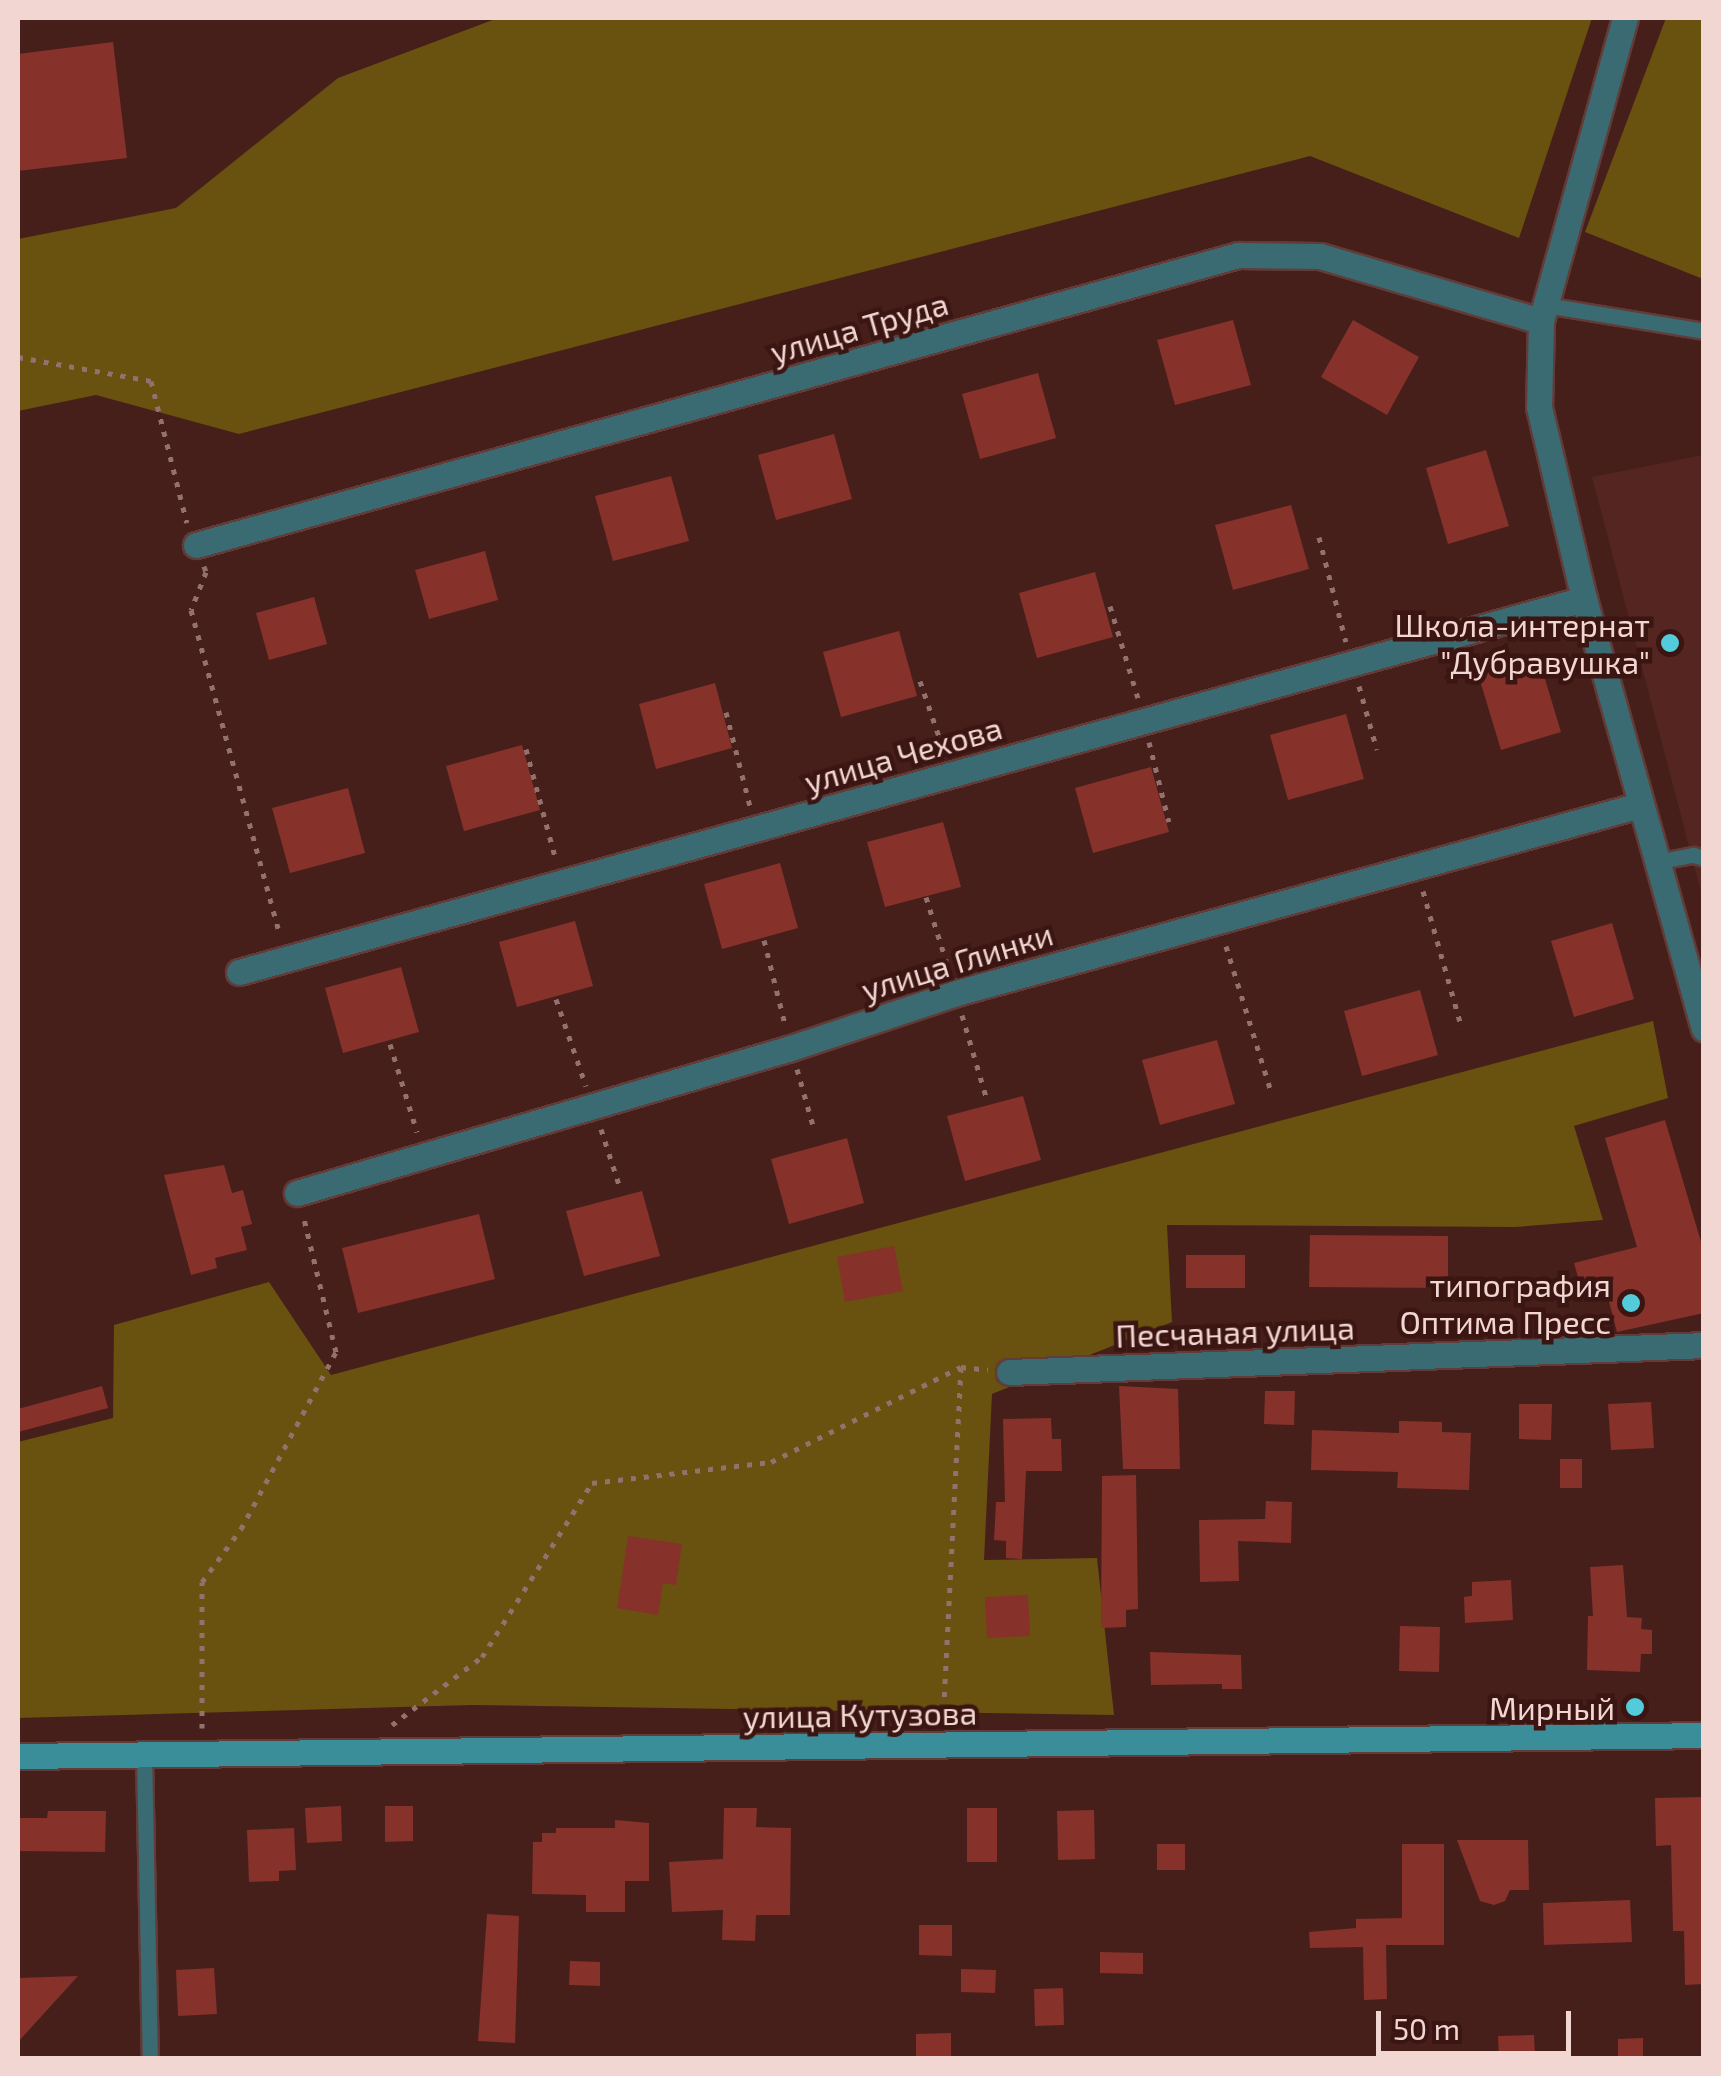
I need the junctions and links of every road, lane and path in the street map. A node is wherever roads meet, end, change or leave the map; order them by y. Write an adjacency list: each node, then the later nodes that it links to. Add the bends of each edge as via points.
1 (1625, 18): 2 (street)
2 (1544, 313): 3 (lane); 5 (street, улица Труда, via 1320,256 1238,255); 6 (street, via 1539,406)
3 (1704, 331)
4 (18, 358): 5 (path, via 151,381)
5 (196, 545): 19 (path, via 206,572 192,610)
6 (1584, 600): 10 (street, улица Чехова); 11 (street)
7 (920, 681): 10 (path)
8 (726, 712): 12 (path)
9 (526, 749): 16 (path)
10 (952, 774): 12 (street, улица Чехова)
11 (1640, 805): 14 (street); 15 (street, улица Глинки)
12 (755, 828): 16 (street, улица Чехова)
13 (1704, 858): 14 (lane)
14 (1656, 862): 23 (street)
15 (1416, 864): 18 (street, улица Глинки); 22 (path)
16 (562, 882): 19 (street, улица Чехова)
17 (926, 897): 21 (path)
18 (1218, 919): 21 (street, улица Глинки); 25 (path)
19 (286, 958): 20 (street, улица Чехова)
20 (239, 972)
21 (956, 994): 26 (path); 27 (street, улица Глинки)
22 (1462, 1030)
23 (1704, 1030)
24 (390, 1044): 27 (path)
25 (1270, 1091)
26 (987, 1100)
27 (424, 1156): 28 (street, улица Глинки)
28 (298, 1192): 33 (path, via 336,1352 240,1528 202,1582)
29 (1704, 1345): 30 (street, Песчаная улица)
30 (1009, 1372)
31 (942, 1726): 32 (path, via 962,1367 771,1462 592,1482 482,1657)
32 (382, 1733)
33 (202, 1734)
34 (1704, 1735): 35 (main road, улица Кутузова)
35 (144, 1753): 36 (main road, улица Кутузова); 37 (lane)
36 (18, 1756)
37 (150, 2058)

